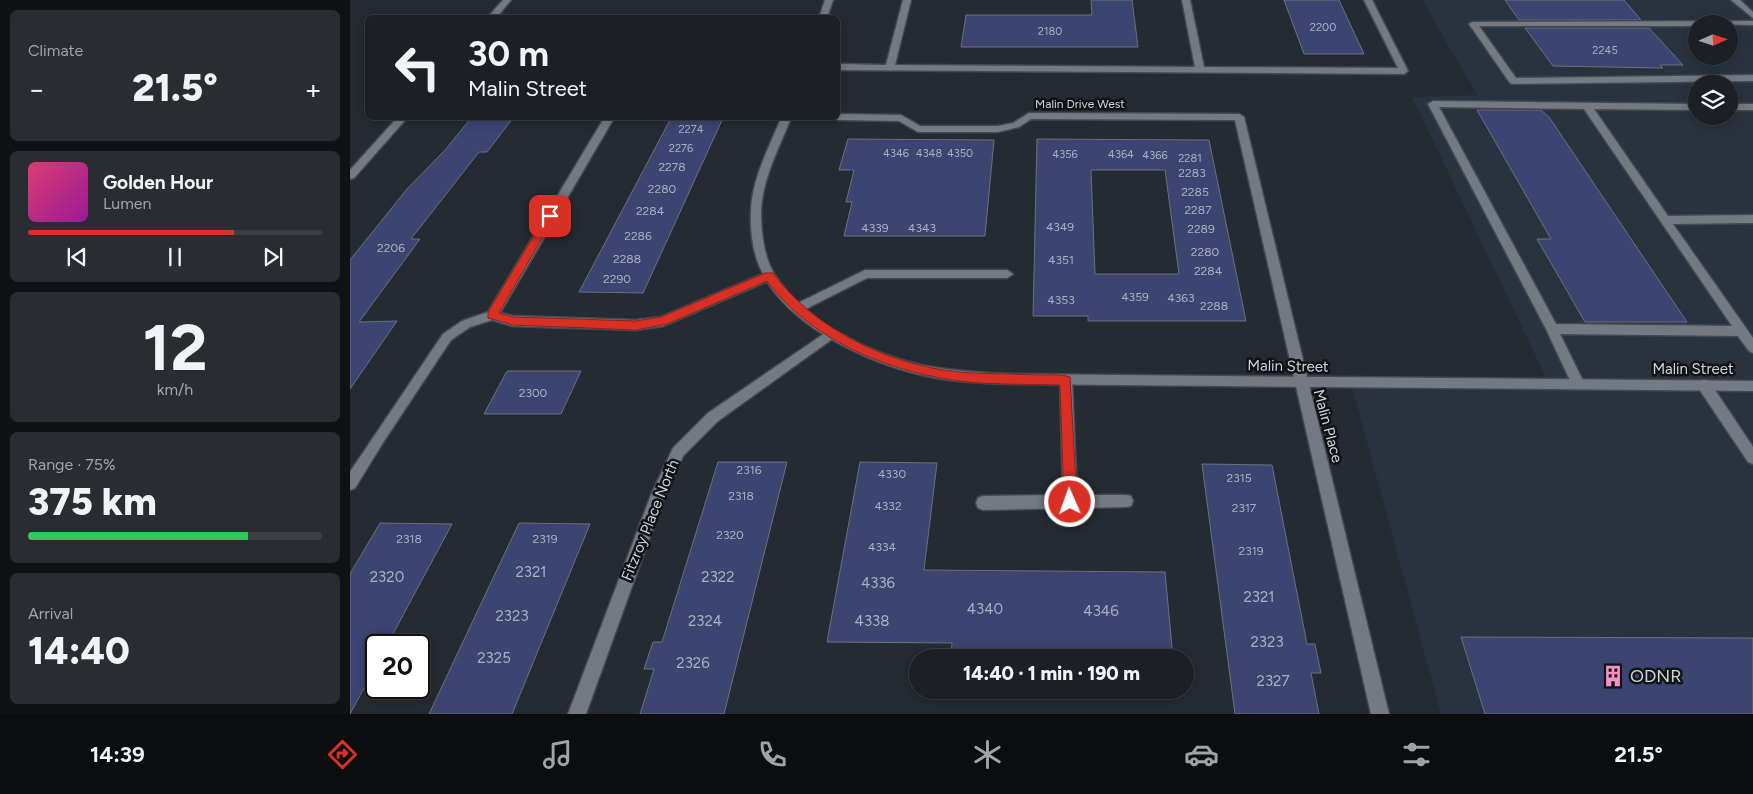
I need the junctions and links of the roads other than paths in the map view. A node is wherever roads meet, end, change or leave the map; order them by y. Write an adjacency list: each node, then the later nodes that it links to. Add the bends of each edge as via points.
1 (507, 0): 7 (street)
2 (829, 0): 8 (street)
3 (907, 0): 12 (street)
4 (1186, 0): 13 (street)
5 (1368, 0): 13 (street, via 1404,71)
6 (1735, 0): 9 (street)
7 (494, 15)
8 (824, 15)
9 (1753, 16)
10 (1753, 24): 14 (street, via 1473,24 1513,81)
11 (840, 67): 12 (street)
12 (890, 68): 13 (street)
13 (1200, 68)
14 (1753, 78)
15 (1587, 106): 16 (street); 26 (street); 31 (street, via 1433,104)
16 (1688, 107)
17 (1738, 107): 18 (street)
18 (1753, 107)
19 (840, 117): 20 (street, Malin Drive West, via 901,118 918,129 988,129 1016,125 1028,116)
20 (1239, 117): 36 (street, Malin Place)
21 (400, 120): 24 (street)
22 (608, 120): 30 (street)
23 (785, 120): 28 (street, via 761,184 756,209 758,240)
24 (350, 176)
25 (1753, 219): 26 (street)
26 (1665, 220): 32 (street)
27 (1007, 274): 29 (street, via 865,274)
28 (769, 276): 29 (street, Malin Street); 30 (street, via 663,321 636,326 513,321)
29 (798, 308): 33 (street, Malin Street)
30 (492, 315): 41 (street, via 466,324 447,337)
31 (1552, 329): 32 (street); 37 (street)
32 (1742, 331): 34 (street)
33 (831, 334): 35 (street, Malin Street, via 872,354 921,370 969,377); 45 (street, Fitzroy Place North, via 713,417 678,452 658,494)
34 (1753, 348)
35 (1066, 380): 36 (street, Malin Street); 43 (street)
36 (1299, 382): 37 (street, Malin Street); 46 (street, Malin Place)
37 (1579, 385): 38 (street, Malin Street)
38 (1704, 386): 39 (street, Malin Street); 40 (street)
39 (1753, 386)
40 (1753, 458)
41 (350, 484)
42 (1126, 501): 43 (street)
43 (1070, 502): 44 (street)
44 (983, 503)
45 (577, 714)
46 (1380, 714)

